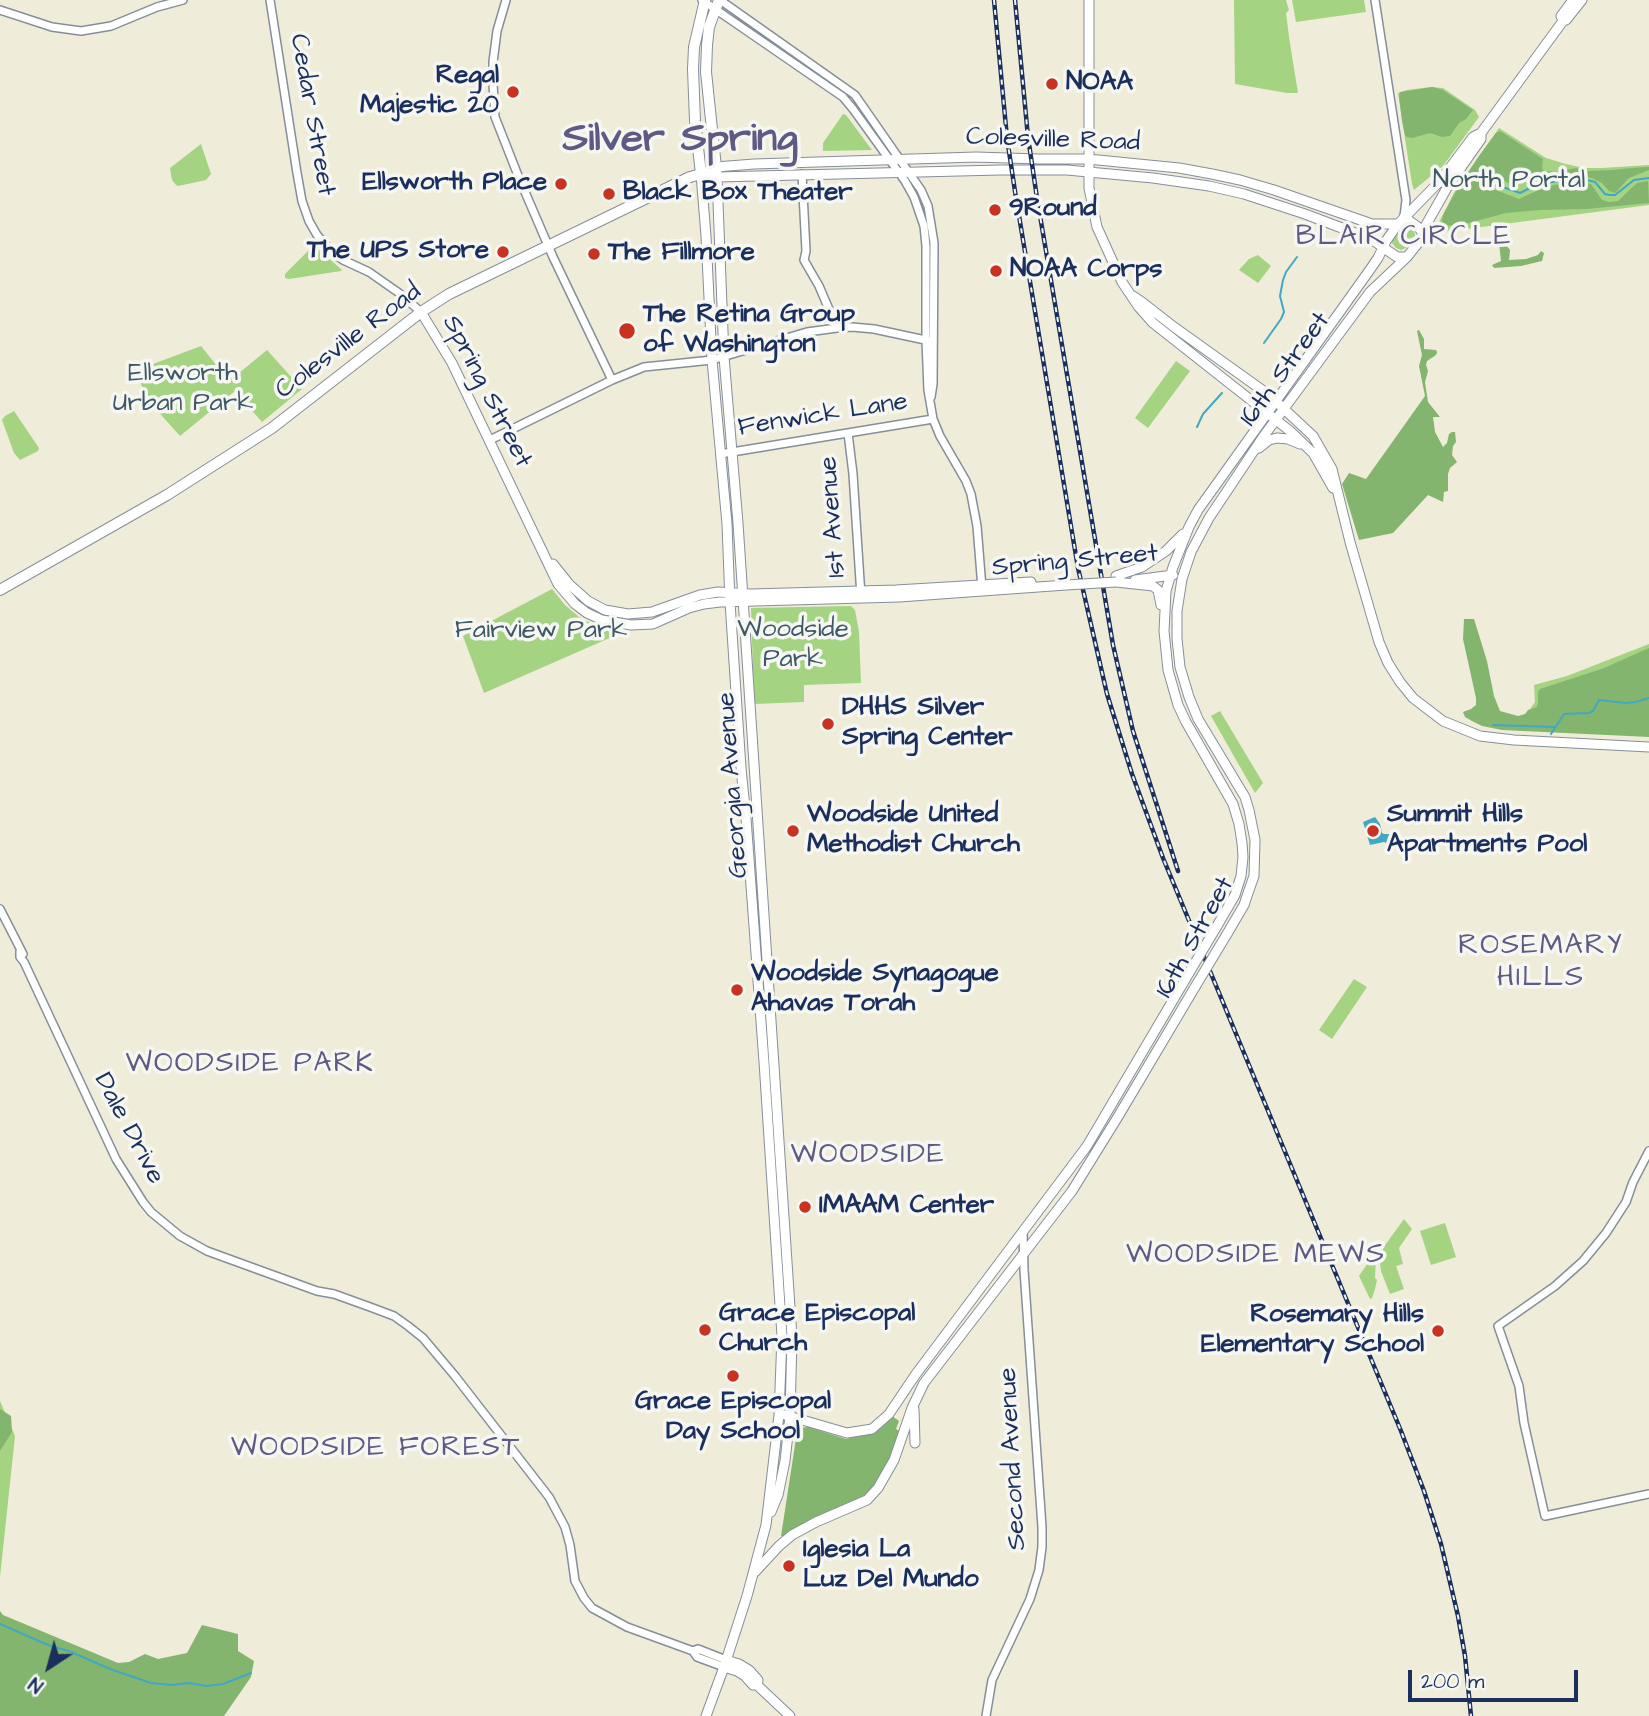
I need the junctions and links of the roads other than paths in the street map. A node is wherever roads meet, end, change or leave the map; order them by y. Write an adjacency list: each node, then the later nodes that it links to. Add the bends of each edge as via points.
1 (183, 0): 10 (street, via 85,31 57,28)
2 (270, 0): 23 (street, Cedar Street, via 302,201)
3 (506, 0): 24 (street, via 494,52 495,117)
4 (704, 0): 9 (street); 19 (highway, Georgia Avenue, via 693,69)
5 (1088, 0): 13 (main road)
6 (1375, 0): 21 (street, via 1406,200)
7 (1573, 0): 11 (main road, via 1561,16)
8 (1582, 0): 11 (main road)
9 (718, 3): 14 (street, via 843,97); 15 (street, via 855,94); 16 (highway, Georgia Avenue, via 709,27 705,72)
10 (0, 10)
11 (1563, 21): 12 (main road)
12 (1481, 133): 21 (main road, via 1472,137 1440,181); 22 (main road)
13 (1088, 159): 15 (main road, Colesville Road); 18 (main road); 21 (main road, Colesville Road, via 1179,168 1240,180 1371,224)
14 (890, 160): 15 (main road, Colesville Road); 16 (main road, Colesville Road, via 754,164); 17 (street)
15 (900, 160): 17 (street)
16 (716, 172): 19 (highway, Colesville Road); 20 (main road, Colesville Road); 30 (main road, Georgia Avenue)
17 (904, 172): 18 (main road, Colesville Road); 20 (main road, Colesville Road); 32 (street, via 924,226)
18 (1088, 172): 25 (main road, Colesville Road, via 1186,182 1244,194 1346,229); 28 (main road, via 1097,227)
19 (701, 174): 24 (highway, Colesville Road); 27 (main road, Georgia Avenue)
20 (802, 174): 31 (street, via 804,260)
21 (1401, 220): 22 (main road); 25 (main road)
22 (1422, 232): 26 (main road)
23 (317, 235): 29 (street, Spring Street, via 343,260 369,272)
24 (548, 246): 29 (highway, Colesville Road); 35 (street)
25 (1383, 248): 26 (main road, via 1397,257); 36 (main road, 16th Street)
26 (1407, 257): 37 (main road, 16th Street, via 1370,292)
27 (708, 273): 30 (main road, via 715,276); 34 (main road, Georgia Avenue)
28 (1133, 296): 36 (main road); 38 (main road, via 1160,329)
29 (421, 312): 42 (main road, Spring Street); 53 (highway, Colesville Road, via 272,428 158,500)
30 (722, 317): 33 (main road, Georgia Avenue)
31 (837, 328): 32 (street, via 874,329); 33 (street, via 807,332)
32 (930, 341): 39 (street, via 928,390)
33 (724, 357): 34 (street); 43 (main road, Georgia Avenue)
34 (712, 359): 35 (street, via 644,367); 46 (main road, Georgia Avenue)
35 (612, 380): 42 (street)
36 (1276, 401): 37 (main road); 38 (main road, 16th Street)
37 (1284, 408): 40 (main road, 16th Street); 47 (main road, via 1320,445)
38 (1267, 413): 40 (main road); 48 (main road, 16th Street)
39 (933, 419): 41 (street, Fenwick Lane); 54 (street, via 971,494)
40 (1276, 419): 44 (main road, 16th Street); 45 (main road)
41 (848, 433): 43 (street, Fenwick Lane); 55 (street, 1st Avenue)
42 (489, 440): 56 (main road, Spring Street, via 546,561 563,591 581,608 602,620 653,624)
43 (732, 452): 46 (street, Fenwick Lane); 57 (main road, Georgia Avenue)
44 (1252, 453): 45 (main road, via 1269,440 1281,438); 51 (main road, 16th Street, via 1198,537)
45 (1313, 453): 47 (main road)
46 (720, 454): 56 (main road, Georgia Avenue)
47 (1338, 496): 60 (main road, via 1378,642 1400,682 1427,710 1455,727 1489,737)
48 (1189, 527): 49 (main road); 50 (main road, 16th Street)
49 (1151, 562): 50 (main road, Spring Street); 52 (main road, Spring Street)
50 (1172, 571): 51 (main road, Spring Street); 52 (main road, Spring Street); 58 (main road, 16th Street)
51 (1183, 576): 59 (main road, 16th Street, via 1177,639 1180,667)
52 (1116, 579): 54 (main road, Spring Street, bridge); 58 (main road, via 1158,590)
53 (0, 590)
54 (981, 590): 55 (main road, Spring Street)
55 (860, 595): 57 (main road, Spring Street)
56 (730, 598): 57 (main road, Spring Street); 68 (main road, Georgia Avenue, via 782,1336)
57 (743, 598): 69 (main road, Georgia Avenue, via 790,1294)
58 (1164, 631): 61 (main road, 16th Street, via 1178,705)
59 (1198, 719): 61 (main road); 62 (main road, 16th Street, via 1245,797)
60 (1649, 747)
61 (1216, 772): 62 (main road, via 1230,782); 65 (main road, 16th Street, bridge, via 1233,804 1242,843 1235,895 1094,1135)
62 (1254, 832): 66 (main road, 16th Street, bridge, via 1254,876 1244,905 1072,1191)
63 (0, 909): 74 (street, Dale Drive, via 116,1159 142,1202 180,1236 207,1251 394,1316 408,1326 456,1376 554,1505 570,1545 575,1581 592,1608 615,1626 698,1649)
64 (1649, 1151): 71 (street, via 1626,1202 1583,1261 1498,1326 1519,1386 1545,1516)
65 (1023, 1231): 66 (street, Second Avenue); 69 (main road, 16th Street, via 889,1414 872,1429 847,1433)
66 (1023, 1252): 67 (main road, 16th Street, via 931,1373); 77 (street, Second Avenue, via 1042,1547 1030,1598 992,1680)
67 (914, 1404): 70 (main road); 73 (main road, 16th Street, via 897,1452 867,1500 792,1535)
68 (779, 1415): 69 (main road, 16th Street); 72 (main road, Georgia Avenue)
69 (790, 1416): 72 (main road, Georgia Avenue, via 778,1495)
70 (915, 1443)
71 (1649, 1494)
72 (766, 1525): 73 (main road, Georgia Avenue)
73 (754, 1574): 74 (main road, Georgia Avenue)
74 (725, 1663): 75 (main road, Georgia Avenue); 76 (main road, via 749,1670 757,1685)
75 (706, 1716)
76 (790, 1716)
77 (986, 1716)

